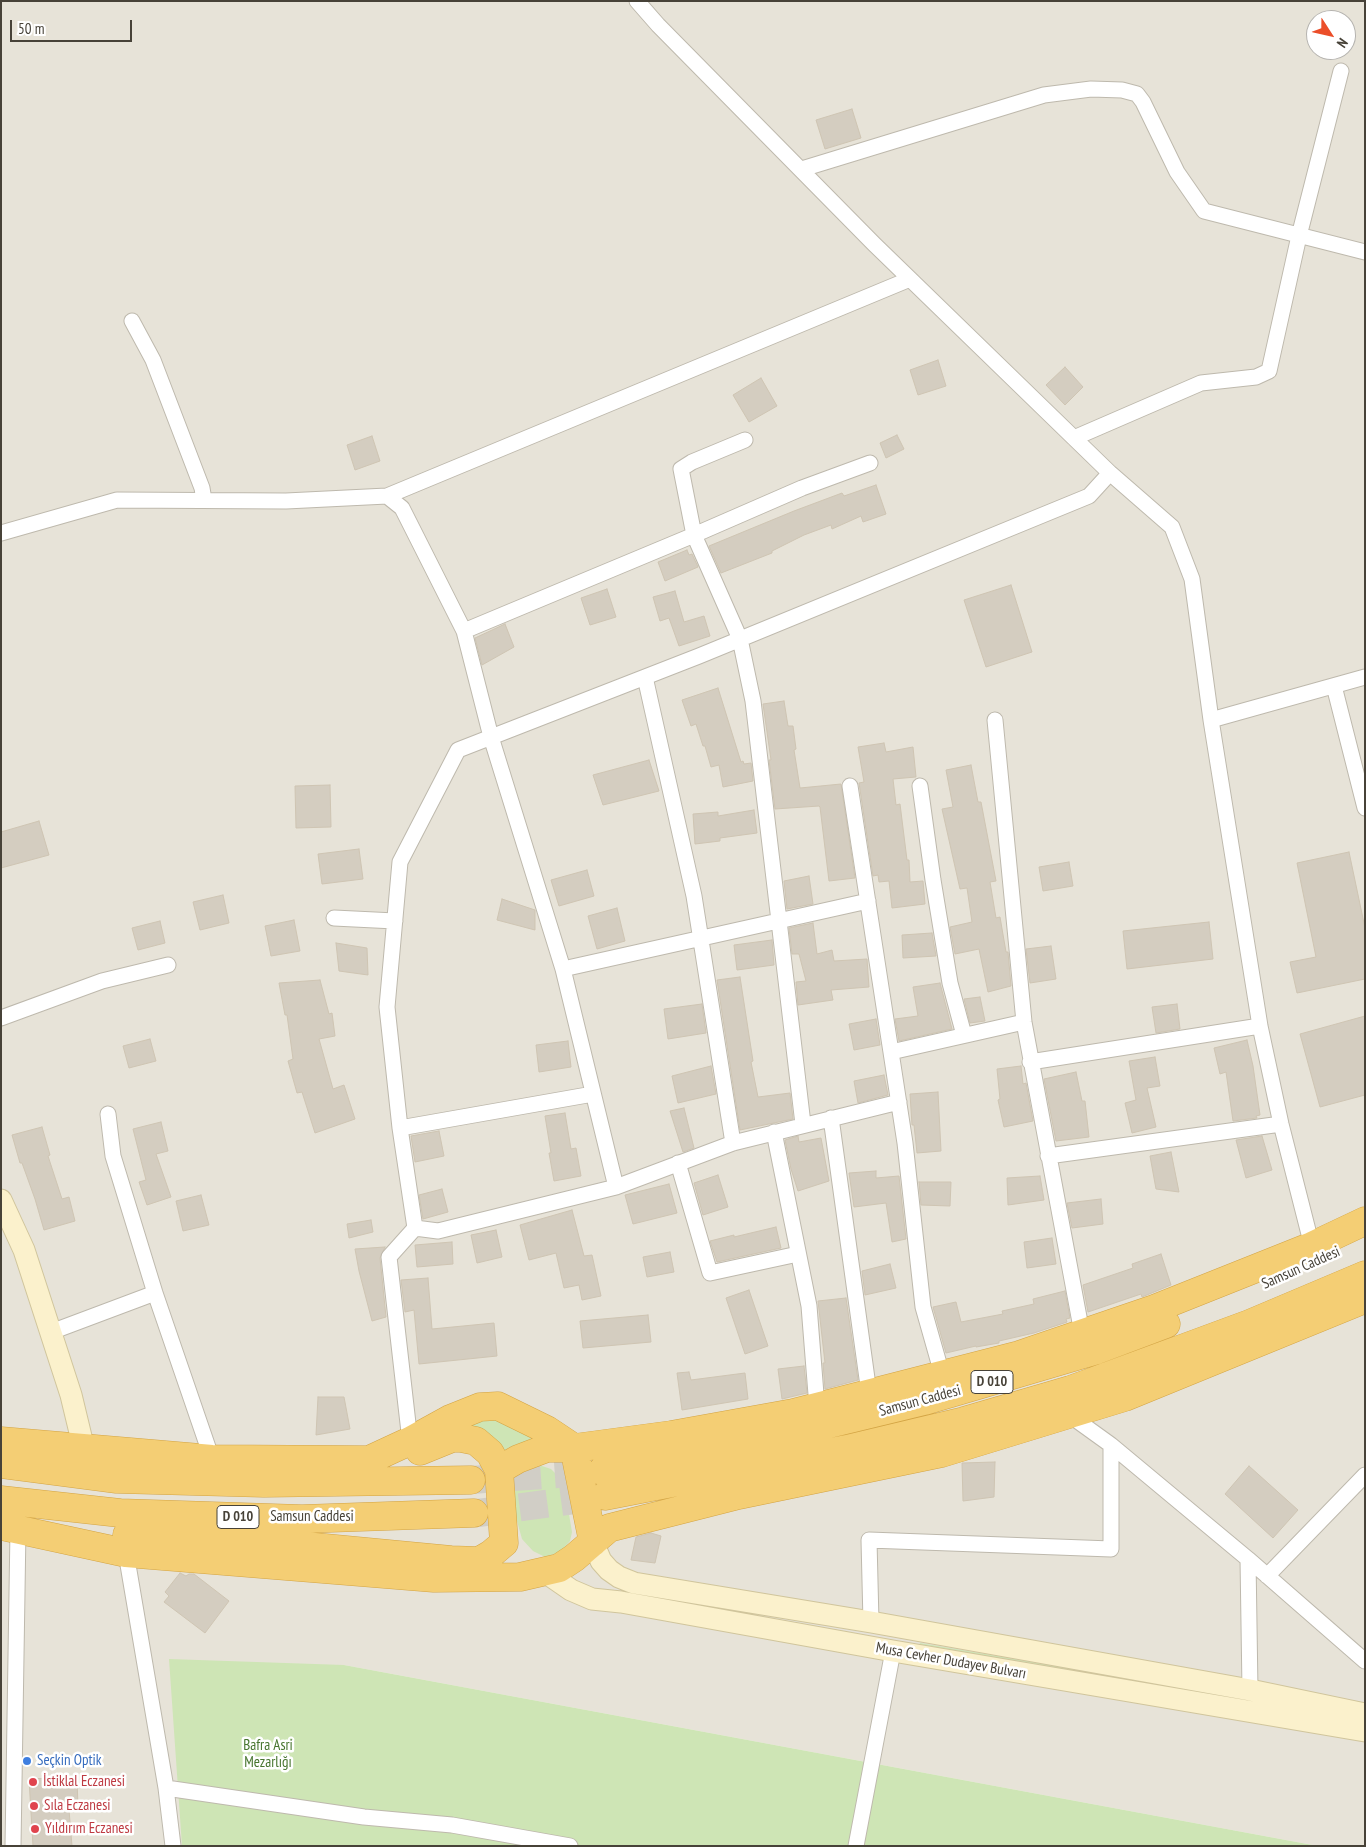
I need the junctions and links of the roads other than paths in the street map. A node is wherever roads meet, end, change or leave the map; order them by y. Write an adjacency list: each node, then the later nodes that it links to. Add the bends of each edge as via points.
1 (637, 1): 3 (street, via 658,26)
2 (1341, 71): 4 (street)
3 (802, 169): 4 (street, via 1044,95 1091,89 1122,90 1138,94 1177,172 1204,211); 6 (street)
4 (1299, 236): 5 (street); 8 (street, via 1269,371 1256,377 1201,382)
5 (1365, 252)
6 (910, 279): 8 (street); 12 (street)
7 (132, 321): 13 (street, via 153,360)
8 (1074, 438): 11 (street)
9 (745, 440): 15 (street, via 681,469)
10 (870, 463): 15 (street, via 802,488)
11 (1110, 473): 17 (street, via 1088,496); 22 (street, via 1172,527 1192,579)
12 (387, 496): 13 (street, via 286,501); 16 (street, via 402,508)
13 (204, 500): 14 (street, via 116,500)
14 (1, 533)
15 (694, 536): 16 (street); 17 (street)
16 (464, 631): 23 (street)
17 (740, 639): 18 (street); 30 (street, via 753,701)
18 (645, 677): 23 (street); 31 (street)
19 (1365, 677): 20 (street)
20 (1334, 686): 22 (street); 26 (street)
21 (995, 720): 35 (street)
22 (1210, 720): 36 (street)
23 (491, 737): 29 (street, via 458,750 400,862); 33 (street)
24 (850, 786): 27 (street)
25 (920, 786): 37 (street, via 950,983)
26 (1365, 808)
27 (868, 902): 30 (street); 38 (street)
28 (334, 918): 29 (street)
29 (395, 921): 46 (street, via 387,1007)
30 (779, 921): 31 (street); 44 (street)
31 (702, 939): 33 (street); 48 (street)
32 (168, 966): 34 (street, via 102,981)
33 (563, 969): 40 (street)
34 (1, 1018)
35 (1024, 1022): 37 (street); 39 (street)
36 (1260, 1026): 39 (street); 45 (street)
37 (964, 1035): 38 (street)
38 (891, 1052): 41 (street)
39 (1030, 1062): 49 (street)
40 (592, 1094): 46 (street); 51 (street)
41 (899, 1102): 43 (street); 63 (street, via 923,1307)
42 (108, 1114): 59 (street, via 113,1156)
43 (831, 1118): 44 (street); 64 (street)
44 (803, 1124): 47 (street)
45 (1281, 1124): 49 (street); 56 (street)
46 (400, 1128): 54 (street)
47 (774, 1132): 48 (street); 57 (street)
48 (733, 1142): 50 (street)
49 (1048, 1156): 62 (street)
50 (678, 1163): 51 (street); 57 (street, via 710,1274)
51 (616, 1187): 54 (street, via 438,1231)
52 (1, 1200): 61 (main road, via 24,1250)
53 (1365, 1221): 56 (highway)
54 (415, 1228): 68 (street, via 389,1257)
55 (1365, 1239): 58 (highway, Samsun Caddesi / D 010, via 1212,1306 1097,1350 924,1401 604,1484 847,1449 964,1421 1079,1386 1248,1324)
56 (1312, 1246): 62 (highway, via 1154,1309)
57 (798, 1254): 65 (street, via 809,1306)
58 (1365, 1275)
59 (155, 1293): 61 (street); 72 (street)
60 (1365, 1299): 66 (highway, via 1125,1397)
61 (51, 1332): 71 (main road)
62 (1082, 1333): 63 (highway)
63 (942, 1374): 64 (highway)
64 (868, 1393): 65 (highway)
65 (817, 1407): 70 (highway, via 671,1435)
66 (1068, 1414): 69 (street); 81 (highway, via 942,1453 643,1518 609,1528)
67 (1, 1441): 71 (highway)
68 (410, 1441): 70 (highway, via 480,1406 498,1406 547,1430); 72 (highway, via 368,1460); 74 (highway, via 414,1454 452,1438 476,1441 490,1453)
69 (1111, 1445): 83 (street); 86 (street, via 1111,1549 870,1540)
70 (574, 1448): 74 (highway, via 546,1448); 81 (highway)
71 (84, 1449): 72 (highway)
72 (212, 1459)
73 (1, 1464): 76 (highway, via 127,1479 264,1483)
74 (499, 1470): 80 (highway)
75 (1365, 1474): 85 (street)
76 (471, 1480)
77 (1, 1500): 78 (highway, Samsun Caddesi / D 010, via 120,1513 292,1518)
78 (474, 1513)
79 (10, 1527): 82 (highway); 90 (street)
80 (504, 1542): 82 (highway, via 479,1560 451,1560 136,1530 128,1535); 84 (highway)
81 (593, 1542): 84 (highway, via 559,1568); 86 (main road, Musa Cevher Dudayev Bulvarı, via 609,1570 634,1583)
82 (126, 1553): 84 (highway, via 434,1578 520,1577); 93 (street)
83 (1248, 1559): 85 (street); 89 (street)
84 (545, 1572): 87 (main road, Musa Cevher Dudayev Bulvarı, via 592,1599)
85 (1267, 1576): 88 (street)
86 (871, 1622): 89 (main road, Musa Cevher Dudayev Bulvarı)
87 (892, 1651): 92 (main road, Musa Cevher Dudayev Bulvarı); 97 (street)
88 (1365, 1660)
89 (1250, 1690): 91 (main road, Musa Cevher Dudayev Bulvarı)
90 (8, 1707): 94 (street)
91 (1365, 1714)
92 (1365, 1731)
93 (166, 1788): 95 (street); 96 (street, via 364,1817 452,1825)
94 (12, 1846)
95 (173, 1846)
96 (570, 1846)
97 (856, 1846)

